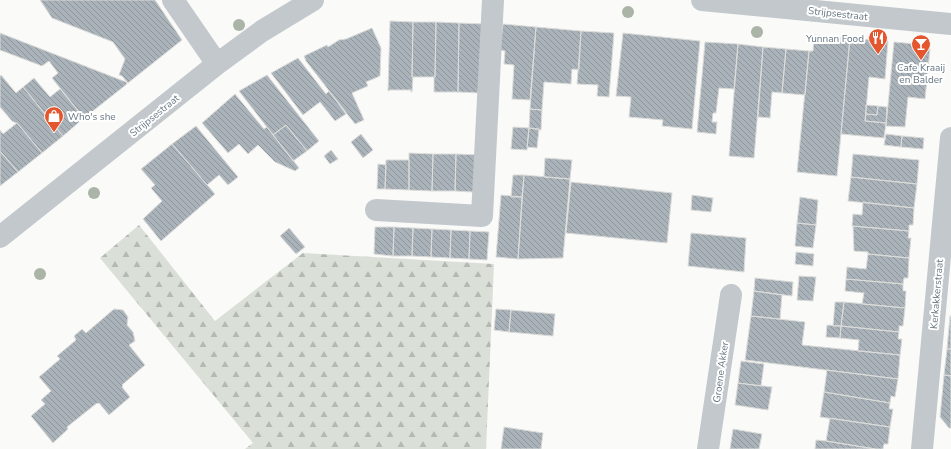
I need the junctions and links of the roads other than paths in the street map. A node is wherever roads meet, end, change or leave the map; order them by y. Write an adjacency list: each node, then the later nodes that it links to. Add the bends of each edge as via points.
1 (173, 0): 6 (street)
2 (313, 0): 6 (street, Strijpsestraat, via 262,31)
3 (493, 0): 8 (street, via 482,216)
4 (702, 0): 5 (street, Strijpsestraat)
5 (951, 24)
6 (217, 64): 9 (street, Strijpsestraat)
7 (951, 138): 12 (street, Kerkakkerstraat)
8 (376, 210)
9 (0, 237)
10 (731, 295): 11 (street, Groene Akker)
11 (708, 449)
12 (922, 449)

